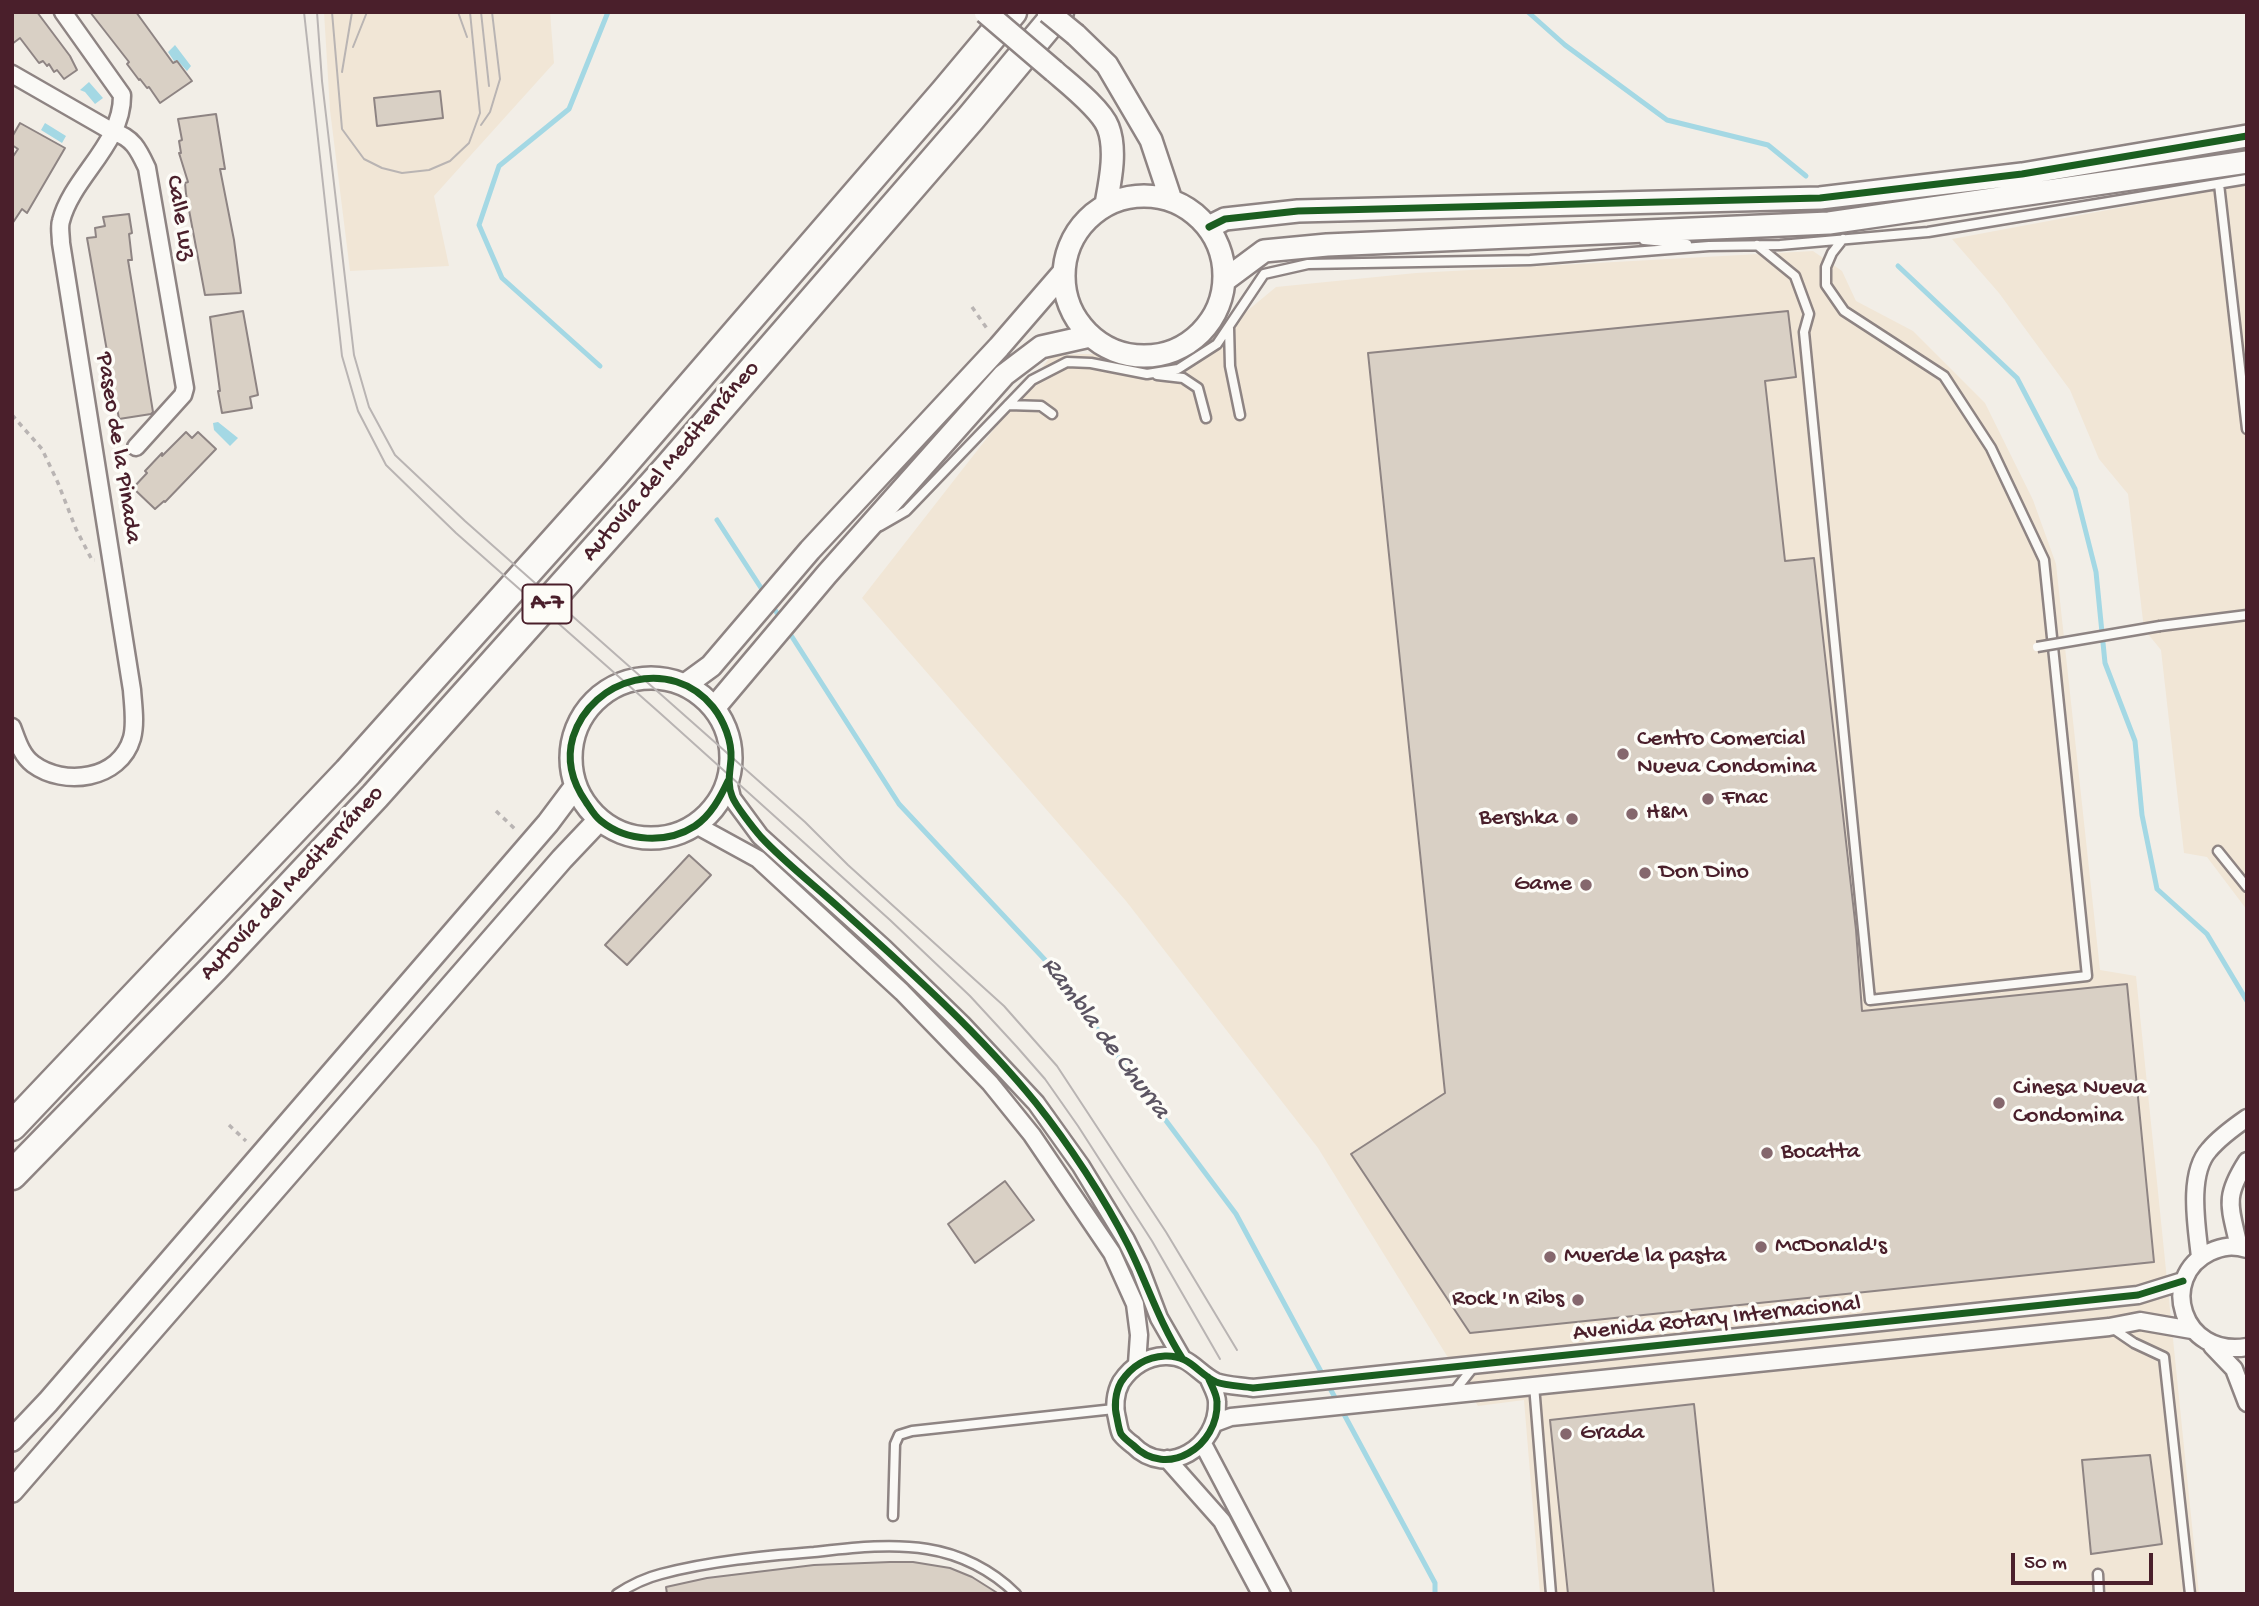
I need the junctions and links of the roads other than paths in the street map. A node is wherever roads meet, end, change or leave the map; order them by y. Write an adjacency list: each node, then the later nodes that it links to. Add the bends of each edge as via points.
1 (64, 12): 7 (street, via 122,95)
2 (985, 12): 13 (street, bridge, via 1087,100 1108,127 1113,165)
3 (1012, 12): 43 (highway, Autovía del Mediterráneo / A-7, via 467,640 330,792)
4 (1048, 12): 12 (street, bridge, via 1107,65 1151,140)
5 (1059, 12): 45 (highway, Autovía del Mediterráneo / A-7, via 668,468 375,796)
6 (12, 74): 7 (street)
7 (113, 132): 29 (street, Calle Luz, via 125,135 147,168 185,388); 35 (street, Paseo de la Pinada, via 60,222 132,690 132,740 111,765 91,775 61,777 31,763)
8 (2247, 136): 14 (street, via 2022,174 1820,198 1298,212 1225,219)
9 (2247, 162): 15 (street, via 1829,223)
10 (2247, 179): 11 (lane)
11 (2219, 184): 16 (lane, via 1928,232); 28 (lane)
12 (1171, 200): 13 (street, via 1138,195); 14 (street, via 1192,210)
13 (1106, 204): 19 (street, via 1084,222)
14 (1209, 227): 20 (street, via 1222,252)
15 (1586, 234): 18 (lane); 20 (street, via 1264,251)
16 (1843, 240): 17 (lane); 17 (lane, via 1826,267 1826,285 1844,311 1944,376 1991,448 2044,560 2087,976 1870,1000 1804,332 1809,313 1795,276)
17 (1758, 245): 18 (lane)
18 (1709, 246): 21 (lane, via 1530,260 1308,264 1264,274)
19 (1063, 273): 22 (street, via 1065,296 1074,318); 33 (street, via 710,666)
20 (1226, 280): 22 (street, via 1220,306 1207,328 1187,345 1163,355 1137,357 1112,351)
21 (1229, 326): 23 (lane, via 1217,344 1178,369); 26 (lane, via 1230,366)
22 (1090, 336): 30 (street, via 1041,347 1004,375)
23 (1147, 374): 24 (lane, via 1067,362 1032,380); 27 (lane, via 1183,378 1198,388)
24 (1008, 405): 25 (lane, via 1041,406); 30 (lane, via 906,511)
25 (1052, 414)
26 (1240, 415)
27 (1206, 418)
28 (2247, 429)
29 (136, 447)
30 (865, 534): 34 (street)
31 (2247, 615): 32 (lane, bridge)
32 (2038, 647)
33 (685, 685): 34 (street); 37 (street, via 638,679 596,699 572,740)
34 (714, 708): 36 (street, via 727,730 732,755)
35 (12, 727)
36 (728, 781): 39 (street, via 716,806); 55 (street, via 732,798 760,836 884,948 1036,1103 1126,1240 1159,1318)
37 (575, 787): 38 (street); 64 (street)
38 (599, 820): 39 (street, via 621,833 646,839 672,836); 67 (street)
39 (696, 825): 56 (street, via 758,859 902,992 990,1083 1032,1135 1112,1253 1135,1304)
40 (2218, 851): 41 (lane)
41 (2247, 887)
42 (2247, 1118): 47 (street, via 2206,1152 2197,1178 2194,1204)
43 (12, 1126)
44 (2247, 1161): 46 (street, via 2233,1183 2230,1203)
45 (12, 1175)
46 (2243, 1248): 47 (street, via 2223,1246)
47 (2200, 1257): 48 (street)
48 (2183, 1281): 49 (street, Avenida Rotary Internacional, via 2138,1295); 51 (street, via 2182,1307)
49 (1952, 1315): 53 (street, via 1911,1330); 57 (street, Avenida Rotary Internacional)
50 (2109, 1327): 51 (street, Avenida Rotary Internacional, via 2140,1321); 53 (street, Avenida Rotary Internacional); 76 (lane, via 2164,1357)
51 (2192, 1330): 52 (street)
52 (2210, 1344): 54 (street, via 2223,1349); 61 (street, via 2234,1369)
53 (1907, 1347): 59 (street, Avenida Rotary Internacional)
54 (2247, 1347)
55 (1182, 1358): 56 (street, via 1164,1356); 58 (street)
56 (1137, 1364): 62 (street, via 1120,1385)
57 (1476, 1364): 58 (street, Avenida Rotary Internacional, via 1253,1388); 60 (lane)
58 (1208, 1377): 63 (street, via 1217,1399)
59 (1534, 1385): 60 (street, Avenida Rotary Internacional); 74 (lane)
60 (1453, 1393): 63 (street, Avenida Rotary Internacional, via 1231,1417)
61 (2247, 1403)
62 (1114, 1409): 66 (street, via 1121,1434 1139,1452); 68 (lane, via 900,1434 895,1444)
63 (1215, 1423): 65 (street)
64 (12, 1440)
65 (1203, 1444): 66 (street, via 1184,1456); 73 (street)
66 (1167, 1459): 72 (street, via 1222,1521)
67 (12, 1491)
68 (893, 1516)
69 (2098, 1574): 75 (lane)
70 (617, 1594): 71 (lane, via 636,1582 696,1566 859,1547 951,1554 998,1578)
71 (1016, 1594)
72 (1261, 1594)
73 (1282, 1594)
74 (1551, 1594)
75 (2099, 1594)
76 (2190, 1594)

